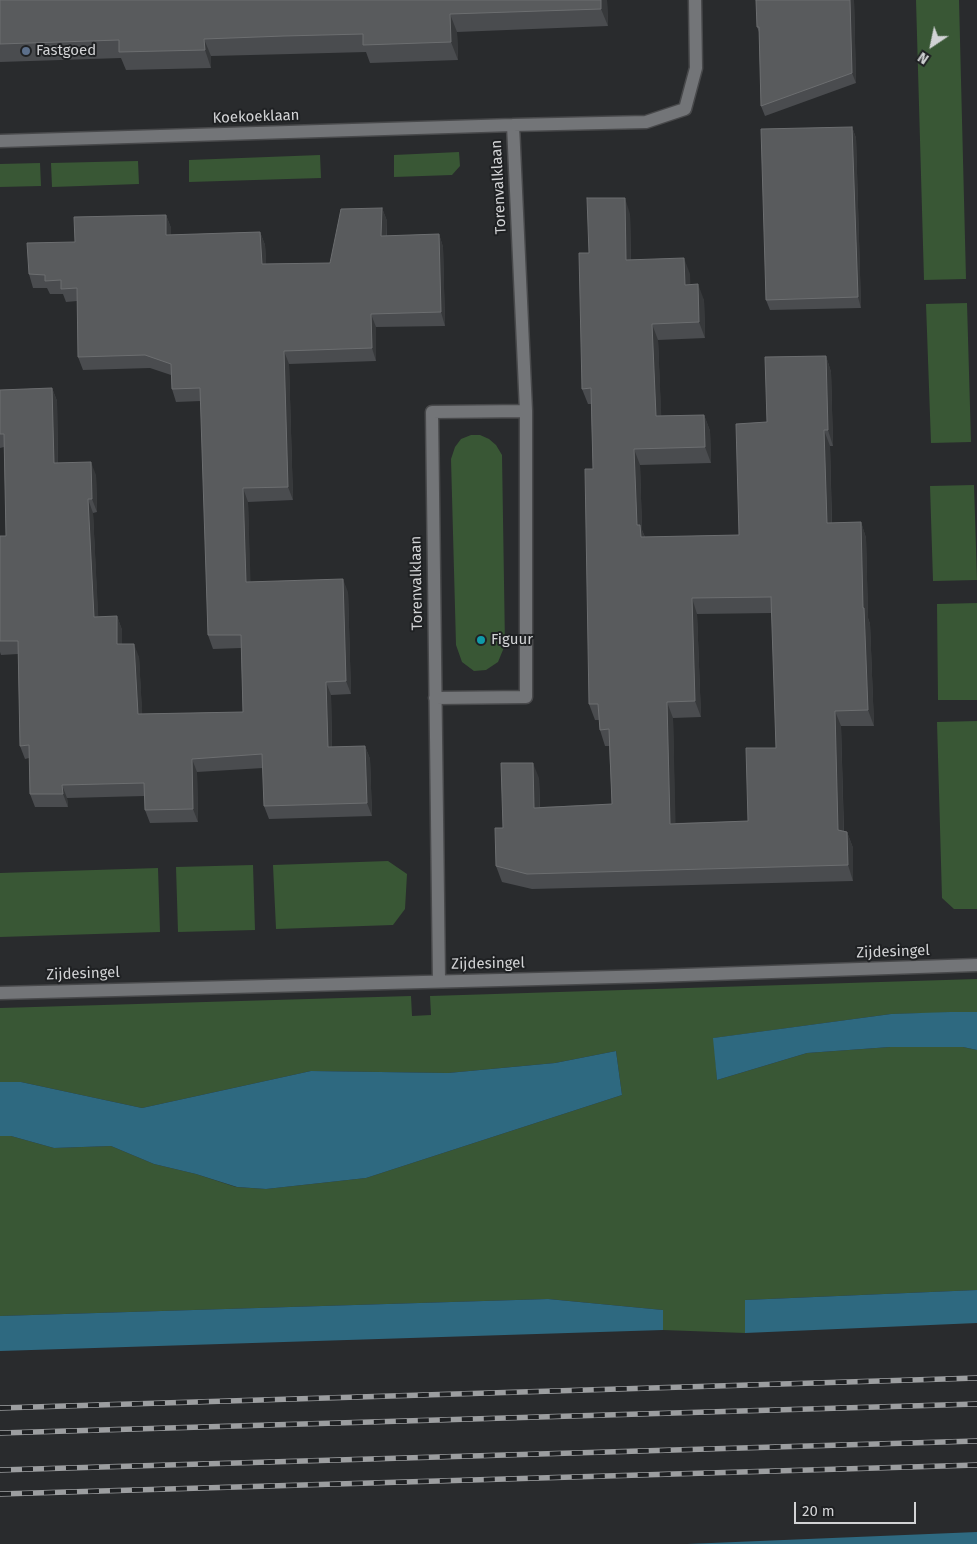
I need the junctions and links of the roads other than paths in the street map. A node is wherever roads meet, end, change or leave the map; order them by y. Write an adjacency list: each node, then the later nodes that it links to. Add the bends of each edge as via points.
1 (695, 0): 2 (street, Torenvalklaan, via 696,68 685,109 646,122)
2 (513, 126): 3 (street, Koekoeklaan); 4 (street, Torenvalklaan)
3 (0, 141)
4 (526, 411): 5 (street, Torenvalklaan, via 526,697); 5 (street, Torenvalklaan, via 432,412)
5 (435, 698): 7 (street, Torenvalklaan)
6 (977, 965): 7 (street, Zijdesingel)
7 (439, 981): 8 (street, Zijdesingel)
8 (0, 993)

